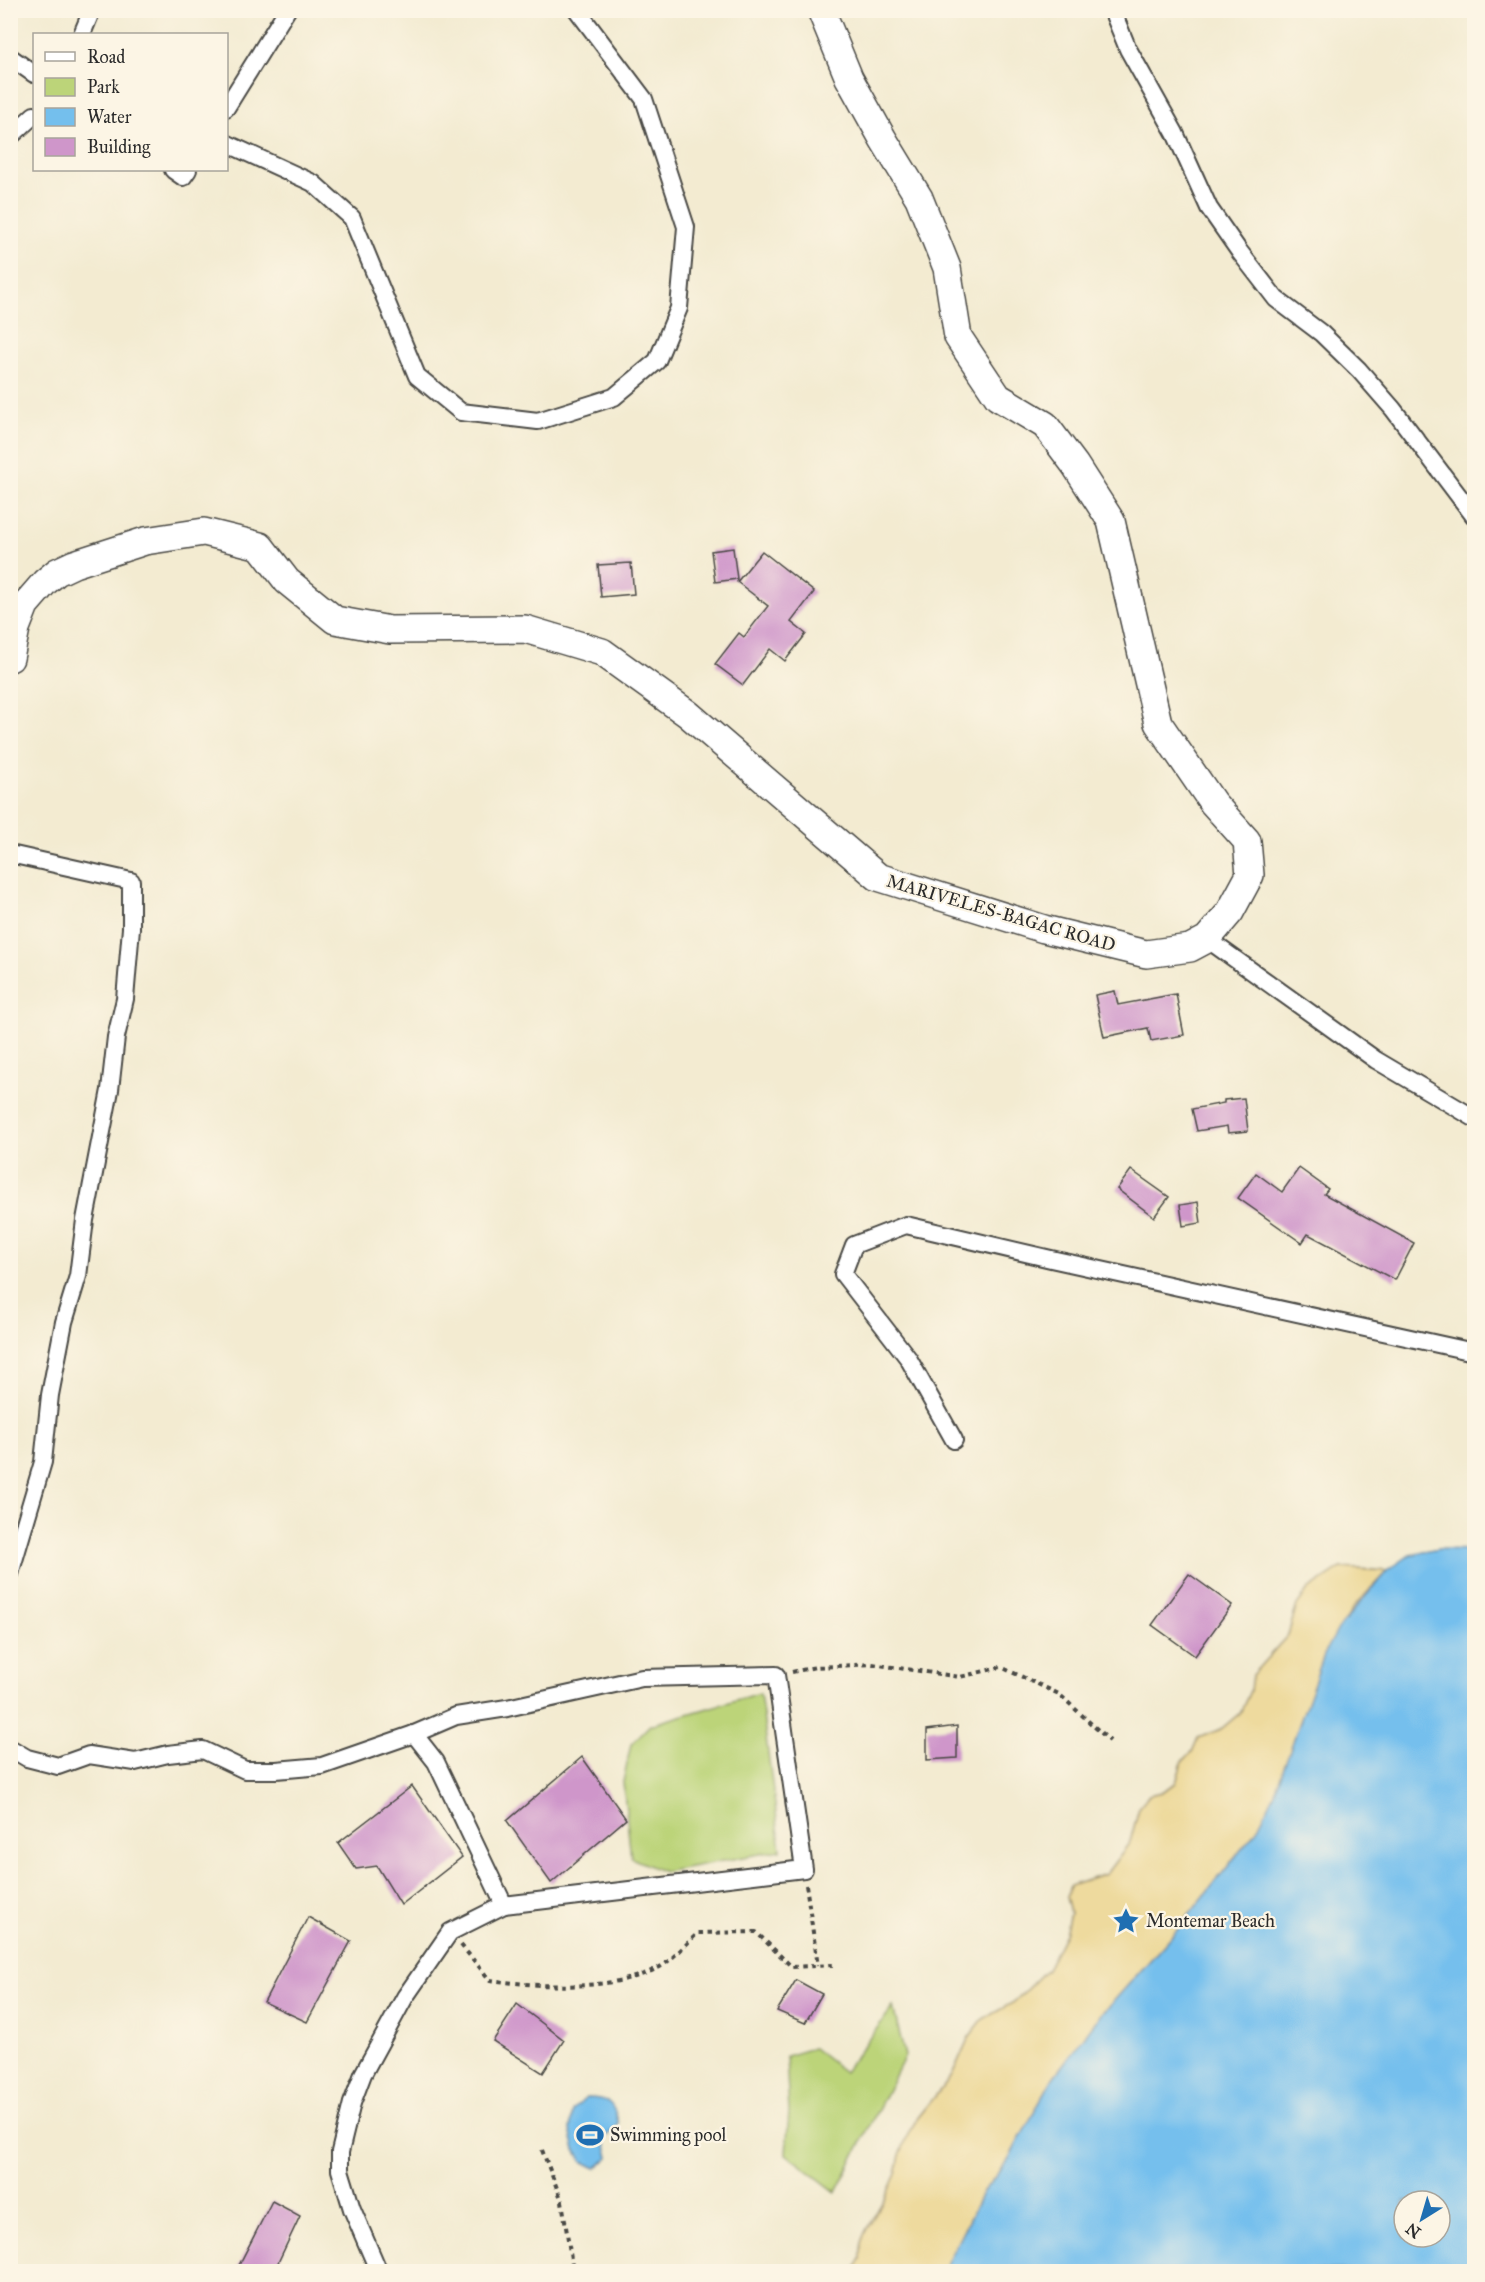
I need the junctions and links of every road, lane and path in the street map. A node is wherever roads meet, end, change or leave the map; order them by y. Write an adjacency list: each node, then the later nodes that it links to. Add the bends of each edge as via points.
1 (92, 10): 6 (street)
2 (287, 10): 9 (street)
3 (578, 10): 12 (street, via 644,99 686,227 679,308 657,361 614,397 538,421 461,412 417,376 351,218 313,183)
4 (821, 10): 18 (main road, MARIVELES-BAGAC ROAD, via 849,78 919,198 947,268 958,337 998,397 1045,425 1110,521 1158,723 1213,803 1246,841 1250,875 1230,912)
5 (1112, 10): 15 (street, via 1209,208 1239,251 1276,299 1321,333 1359,370)
6 (82, 33)
7 (10, 57): 8 (street)
8 (33, 73)
9 (228, 105)
10 (33, 116): 11 (street)
11 (10, 137)
12 (228, 144)
13 (174, 171): 14 (street, via 183,177)
14 (187, 171)
15 (1474, 516)
16 (10, 658): 18 (main road, MARIVELES-BAGAC ROAD, via 25,605 57,573 146,541 204,532 260,546 287,581 335,620 390,630 525,629 602,652 688,714 878,877 1044,929 1146,954 1190,948)
17 (10, 854): 22 (street, via 131,881 131,905 125,999 78,1276 64,1322 50,1395 43,1462)
18 (1207, 939): 19 (street, via 1376,1060)
19 (1474, 1118)
20 (1474, 1352): 21 (street, via 906,1225 854,1245 843,1274 908,1358)
21 (954, 1440)
22 (10, 1574)
23 (776, 1675): 24 (street, via 642,1678 456,1716); 25 (path, via 816,1667 872,1664 960,1677 1001,1667 1059,1694); 27 (street)
24 (414, 1734): 26 (street, via 322,1766 276,1770 245,1770 204,1750 135,1761 89,1755 58,1766 27,1758); 28 (street, via 436,1762)
25 (1110, 1741)
26 (10, 1748)
27 (804, 1869): 28 (street); 31 (path)
28 (504, 1905): 29 (street)
29 (450, 1932): 31 (path, via 490,1980 516,1984 584,1986 632,1977 661,1966 698,1933 756,1932 792,1967); 33 (street, via 405,1997 363,2074 340,2152 340,2170 352,2209)
30 (834, 1965): 31 (path)
31 (818, 1966)
32 (542, 2150): 34 (path, via 562,2202)
33 (379, 2271)
34 (573, 2271)

